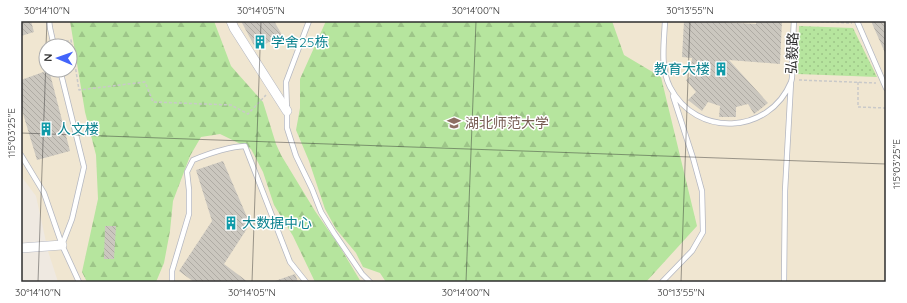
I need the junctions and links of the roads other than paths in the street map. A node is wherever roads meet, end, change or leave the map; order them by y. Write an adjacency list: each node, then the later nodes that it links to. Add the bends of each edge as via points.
1 (49, 21): 7 (lane)
2 (231, 21): 12 (street)
3 (309, 21): 12 (lane, via 286,82)
4 (665, 21): 10 (lane, 弘毅路, via 663,61)
5 (794, 21): 9 (lane, 弘毅路)
6 (857, 22): 11 (lane)
7 (54, 38)
8 (62, 78): 14 (lane, via 84,167 72,219)
9 (792, 80): 10 (lane, 弘毅路, via 775,105 754,119 734,124 712,122 697,116 686,108); 21 (lane, via 785,191)
10 (669, 85): 20 (lane, via 702,191 703,232 692,251)
11 (885, 86)
12 (287, 111): 19 (lane, via 287,128 296,156 321,212)
13 (21, 154): 14 (lane, via 44,193)
14 (62, 245): 15 (street); 16 (lane)
15 (21, 248)
16 (79, 282)
17 (172, 282): 18 (lane, via 172,271 189,214 187,172 193,160 235,146 245,146 290,262)
18 (306, 282)
19 (370, 282)
20 (662, 282)
21 (784, 282)

